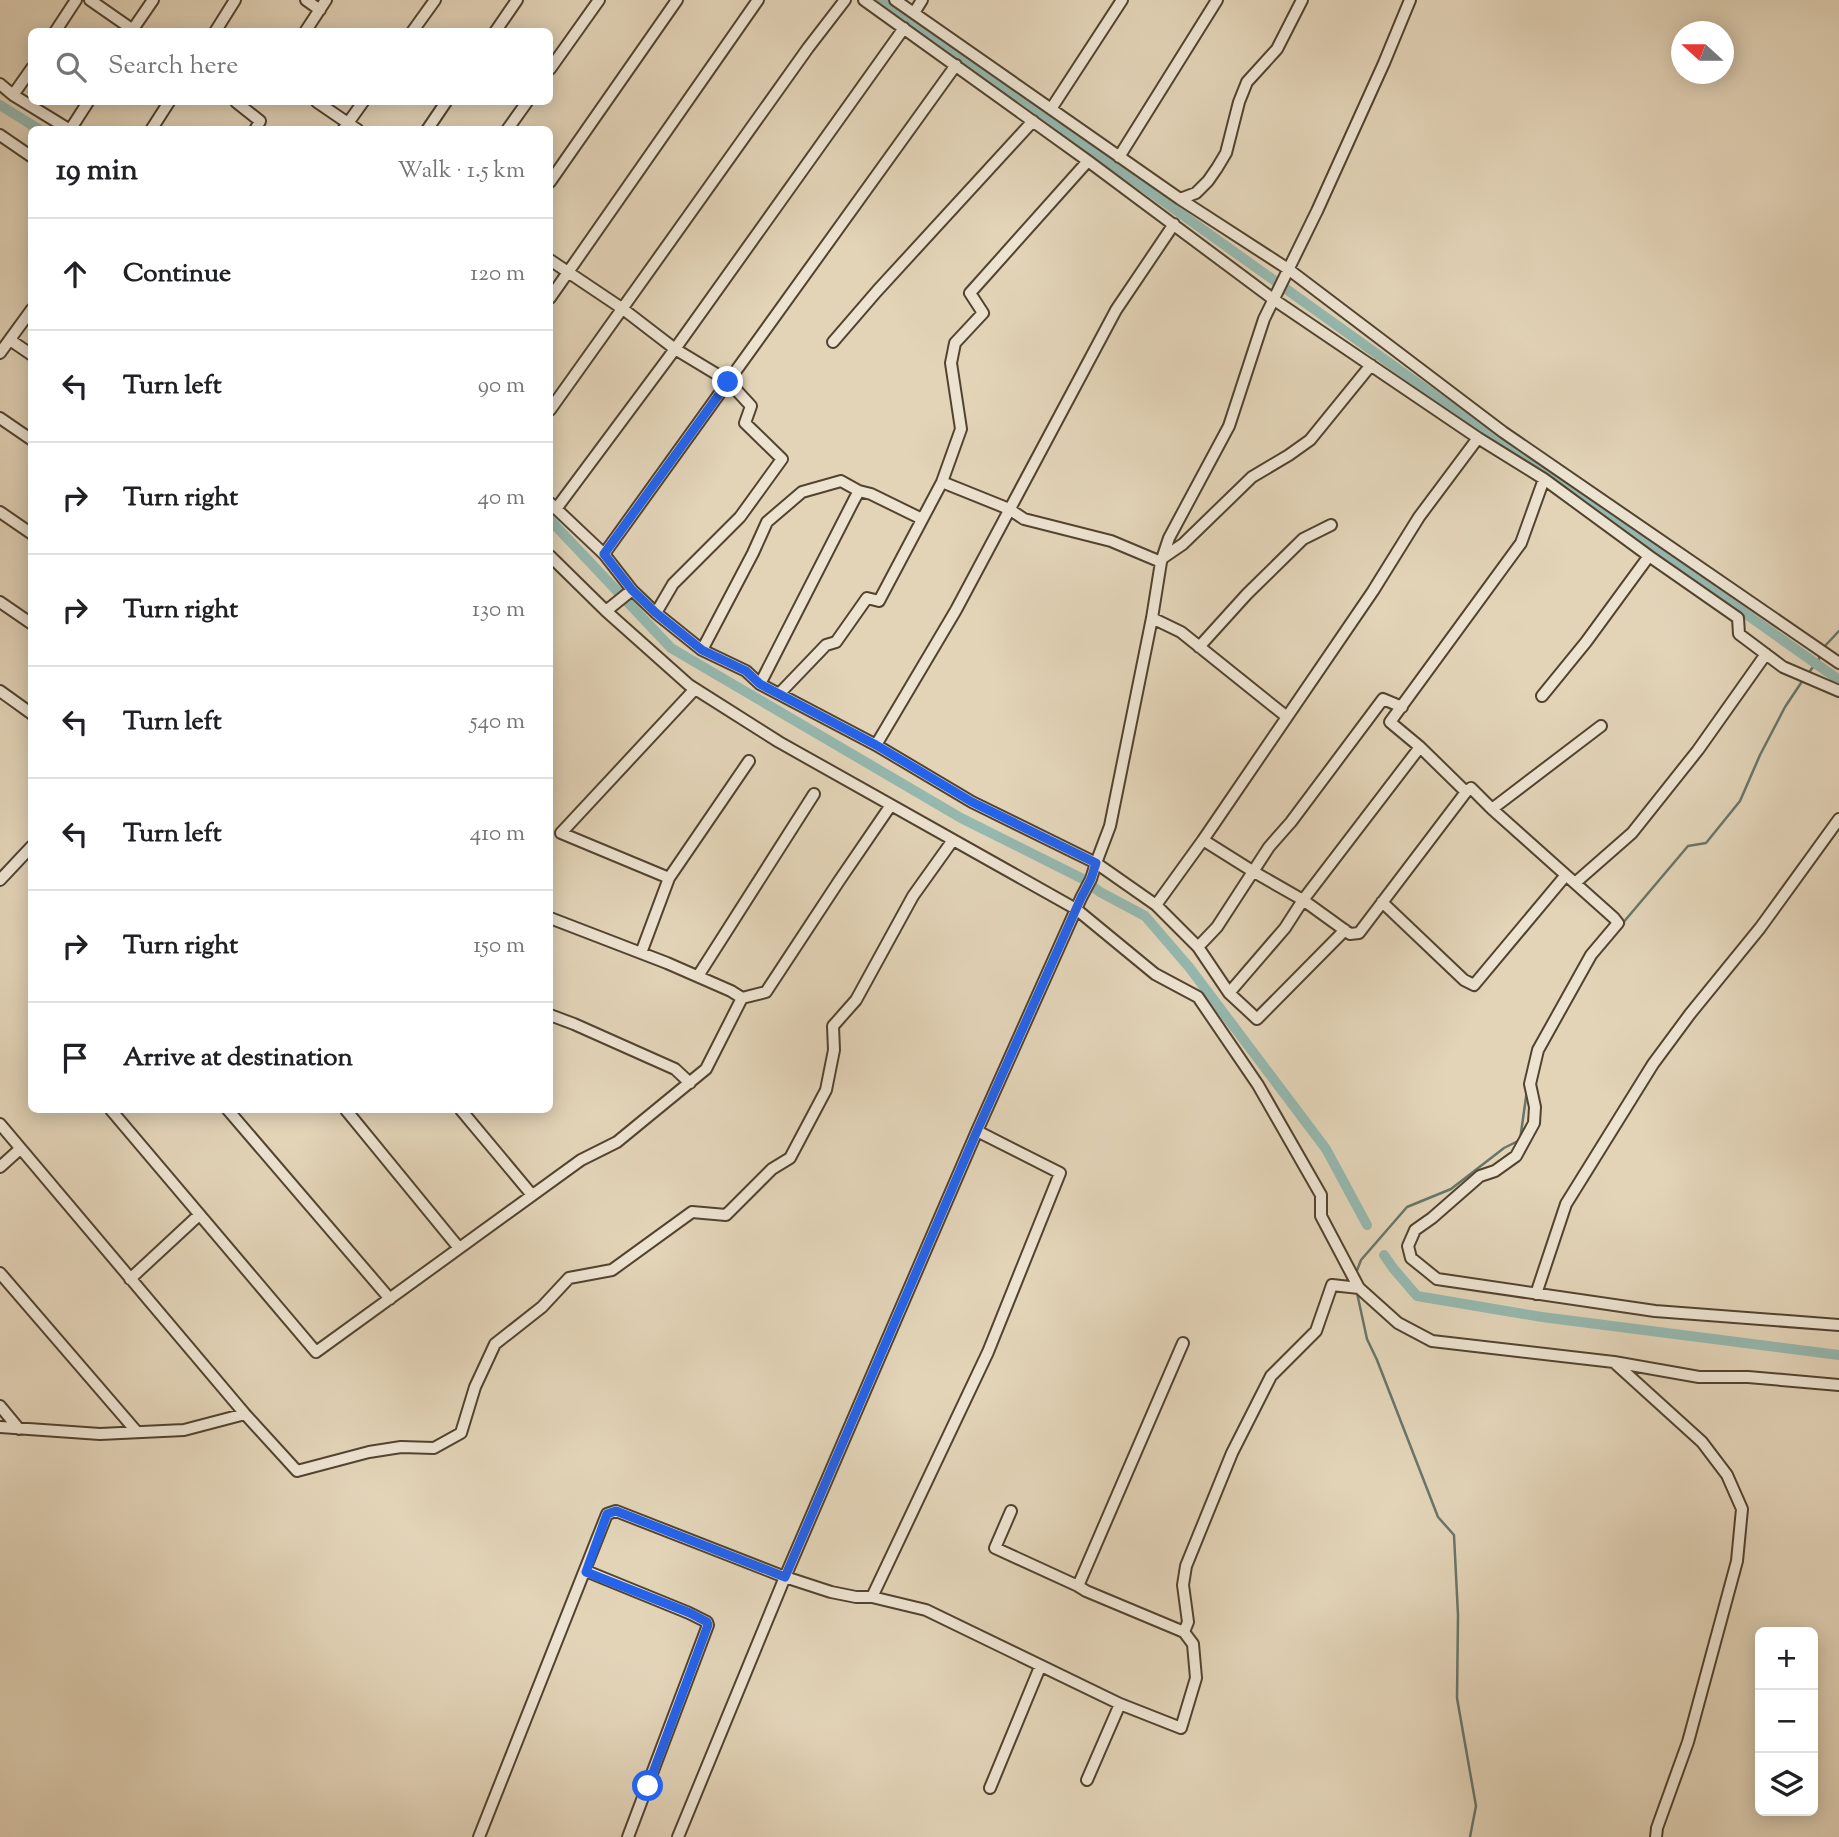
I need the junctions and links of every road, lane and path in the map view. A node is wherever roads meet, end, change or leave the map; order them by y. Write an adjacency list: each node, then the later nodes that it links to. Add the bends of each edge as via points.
1 (76, 0): 21 (street)
2 (90, 0): 22 (street)
3 (153, 0): 23 (street)
4 (235, 0): 24 (street)
5 (306, 0): 19 (street)
6 (435, 0): 26 (street)
7 (517, 0): 27 (street)
8 (599, 0): 29 (street)
9 (677, 0): 58 (street)
10 (758, 0): 62 (street)
11 (845, 0): 66 (street)
12 (864, 0): 28 (street)
13 (895, 0): 20 (street)
14 (922, 0): 20 (street)
15 (1122, 0): 44 (street)
16 (1217, 0): 56 (street)
17 (1302, 0): 59 (street, via 1277,49 1247,82 1226,153 1217,168 1196,193)
18 (1410, 0): 63 (street)
19 (323, 5): 25 (street)
20 (914, 13): 44 (street)
21 (58, 28)
22 (129, 28)
23 (135, 28)
24 (218, 28)
25 (309, 28)
26 (415, 28)
27 (498, 28)
28 (904, 28): 30 (street); 70 (street)
29 (553, 65)
30 (956, 65): 46 (street); 74 (street)
31 (28, 74): 33 (street)
32 (0, 84): 33 (street)
33 (13, 95): 34 (street)
34 (28, 104)
35 (29, 105): 47 (street)
36 (86, 105): 48 (street)
37 (167, 105): 49 (street)
38 (240, 105): 45 (street)
39 (258, 105): 45 (street)
40 (320, 105): 51 (street)
41 (361, 105): 51 (street)
42 (444, 105): 52 (street)
43 (525, 105): 53 (street)
44 (1051, 109): 56 (street)
45 (252, 113): 50 (street, via 260,121)
46 (1033, 121): 57 (street); 69 (street)
47 (63, 126)
48 (73, 126)
49 (154, 126)
50 (258, 126)
51 (345, 126)
52 (430, 126)
53 (510, 126)
54 (0, 135): 55 (street)
55 (28, 154)
56 (1119, 157): 59 (street)
57 (1088, 161): 60 (street); 80 (street, via 970,293 983,313 955,343 951,363 961,429)
58 (553, 178)
59 (1180, 199): 63 (street)
60 (1174, 224): 65 (street); 83 (street, via 1116,310)
61 (553, 262): 62 (street)
62 (568, 272): 64 (street); 66 (street)
63 (1286, 274): 65 (street); 101 (street, via 1503,432)
64 (553, 294)
65 (1274, 297): 73 (street); 90 (street, via 1229,426 1169,538)
66 (623, 309): 70 (street); 75 (street)
67 (28, 315): 68 (street)
68 (10, 340): 71 (street); 72 (street)
69 (833, 342)
70 (675, 349): 74 (street); 82 (street)
71 (28, 352)
72 (0, 354)
73 (1371, 365): 78 (street); 90 (street, via 1310,440 1252,477)
74 (728, 382): 88 (street); 95 (street, via 751,406 745,423 782,459 740,517 673,584)
75 (553, 406)
76 (0, 418): 77 (street)
77 (28, 437)
78 (1478, 438): 79 (street); 110 (street, via 1419,517)
79 (1544, 479): 89 (street); 108 (street, via 1521,543)
80 (942, 482): 83 (street); 85 (street)
81 (859, 492): 85 (street); 99 (street, via 841,481 802,492 767,522); 102 (street)
82 (553, 506): 88 (street)
83 (1009, 509): 90 (street, via 1024,519 1111,541); 112 (street)
84 (0, 512): 87 (street)
85 (922, 519): 106 (street, via 879,601 867,598 836,642 826,645)
86 (1331, 525): 98 (street, via 1303,539)
87 (28, 531)
88 (604, 554): 92 (street)
89 (1648, 556): 100 (street, via 1738,618 1739,634); 107 (street)
90 (1162, 560): 96 (street)
91 (553, 562): 94 (street)
92 (632, 590): 94 (street); 95 (street)
93 (0, 602): 97 (street)
94 (606, 611): 103 (street)
95 (656, 613): 99 (street)
96 (1152, 618): 98 (street); 125 (street, via 1110,826)
97 (28, 621)
98 (1199, 647): 110 (street)
99 (702, 650): 102 (street, via 746,671)
100 (1766, 654): 105 (street, via 1783,667); 128 (street, via 1632,833)
101 (1839, 663)
102 (760, 684): 106 (street)
103 (695, 689): 117 (street); 121 (street)
104 (0, 691): 109 (street)
105 (1839, 691)
106 (779, 694): 112 (street)
107 (1542, 696)
108 (1402, 707): 113 (street, via 1390,722); 126 (street, via 1383,699)
109 (28, 711)
110 (1287, 717): 123 (street)
111 (1601, 726): 118 (street)
112 (876, 745): 125 (street, via 972,802)
113 (1420, 747): 115 (street); 130 (street)
114 (749, 761): 127 (street)
115 (1466, 792): 118 (street, via 1471,788); 131 (street)
116 (814, 794): 138 (street)
117 (891, 805): 122 (street); 140 (street, via 766,992)
118 (1492, 809): 128 (street)
119 (1839, 819): 157 (street, via 1653,1064 1566,1204)
120 (553, 829): 121 (street)
121 (561, 833): 127 (street)
122 (953, 840): 132 (street); 164 (street, via 913,896 856,1000 833,1026 834,1051 826,1090 790,1158 772,1169 726,1215 691,1212 612,1270 569,1278 542,1307 495,1344 461,1433 434,1448 390,1448 297,1471)
123 (1203, 840): 126 (street); 133 (street)
124 (28, 850): 129 (street)
125 (1096, 863): 132 (street); 133 (street)
126 (1254, 872): 130 (street); 136 (street)
127 (669, 878): 137 (street)
128 (1570, 879): 131 (street, via 1474,985); 157 (street, via 1618,923 1591,955 1538,1051 1530,1084 1534,1123 1516,1156 1480,1175 1415,1230 1408,1245 1411,1258 1437,1279)
129 (0, 880)
130 (1303, 900): 135 (street); 139 (street)
131 (1382, 902): 135 (street, via 1359,933)
132 (1079, 903): 148 (street); 156 (street, via 1155,974 1198,997 1258,1085 1321,1195 1321,1216)
133 (1156, 905): 136 (street)
134 (553, 919): 137 (street)
135 (1345, 930): 139 (street, via 1257,1019)
136 (1198, 947): 139 (street)
137 (641, 953): 138 (street)
138 (698, 976): 140 (street)
139 (1229, 993)
140 (742, 998): 142 (street, via 706,1069)
141 (553, 1016): 142 (street, via 675,1069)
142 (690, 1083): 151 (street, via 617,1142 581,1160)
143 (114, 1113): 152 (street)
144 (231, 1113): 158 (street)
145 (348, 1113): 153 (street)
146 (464, 1113): 151 (street)
147 (0, 1124): 149 (street)
148 (977, 1131): 170 (street); 172 (street, via 1060,1173 988,1352)
149 (20, 1150): 150 (street); 155 (street)
150 (0, 1167)
151 (533, 1195): 153 (street)
152 (199, 1214): 155 (street); 158 (street, via 316,1352)
153 (459, 1248): 158 (street)
154 (0, 1273): 167 (street)
155 (131, 1279): 164 (street)
156 (1359, 1288): 161 (street, via 1398,1323 1432,1341); 173 (street, via 1332,1284 1316,1331 1270,1376 1232,1453 1186,1566 1183,1585 1188,1622)
157 (1536, 1293): 159 (street, via 1655,1311)
158 (390, 1298)
159 (1839, 1325)
160 (1183, 1343): 171 (street)
161 (1614, 1362): 162 (street, via 1699,1377); 181 (street, via 1702,1443 1727,1475 1742,1509 1737,1561 1688,1742)
162 (1839, 1385)
163 (0, 1406): 166 (street)
164 (245, 1415): 167 (street, via 184,1430)
165 (0, 1427): 166 (street)
166 (19, 1429): 167 (street)
167 (137, 1432)
168 (1011, 1511): 171 (street, via 995,1548)
169 (586, 1572): 170 (street, via 607,1514 616,1511); 178 (street); 179 (street, via 690,1613 708,1625)
170 (785, 1577): 172 (street, via 831,1592); 180 (street)
171 (1078, 1586): 173 (street)
172 (872, 1597): 174 (street, via 926,1610)
173 (1184, 1632): 175 (street, via 1193,1644 1196,1678 1181,1728)
174 (1040, 1667): 175 (street); 177 (street)
175 (1120, 1704): 176 (street)
176 (1087, 1780)
177 (990, 1788)
178 (479, 1837)
179 (628, 1837)
180 (678, 1837)
181 (1656, 1837)

